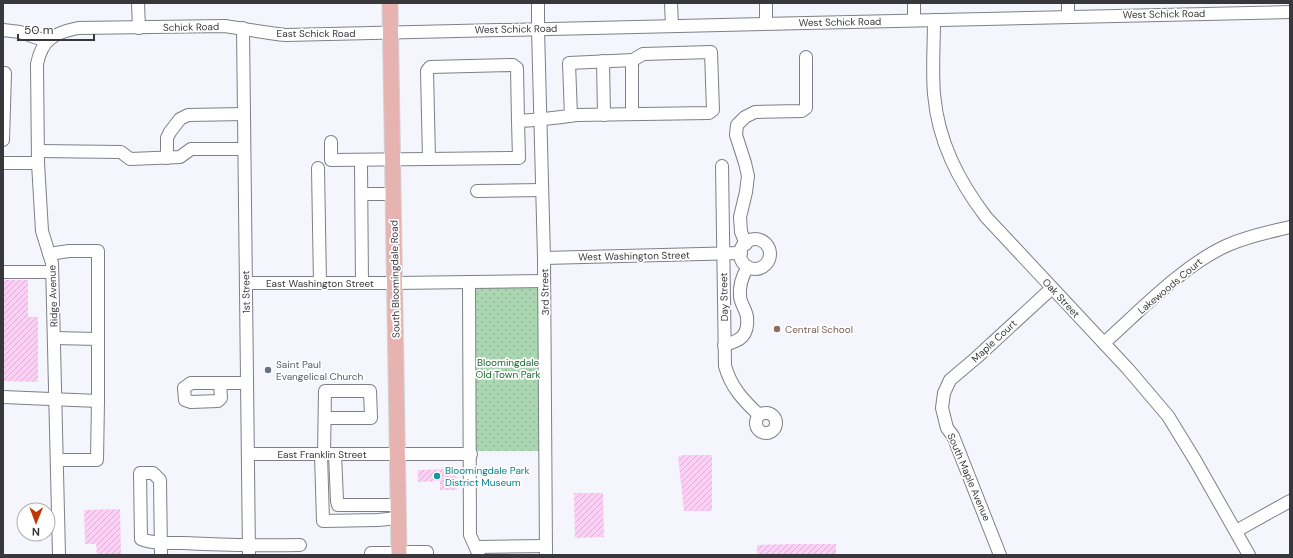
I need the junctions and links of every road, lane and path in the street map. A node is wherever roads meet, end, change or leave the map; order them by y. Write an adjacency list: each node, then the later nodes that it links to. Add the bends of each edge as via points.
1 (138, 3): 15 (street)
2 (390, 3): 19 (main road, South Bloomingdale Road)
3 (538, 3): 17 (street, 3rd Street)
4 (671, 3): 14 (street)
5 (766, 3): 13 (street)
6 (914, 3): 11 (street)
7 (1068, 3): 10 (street)
8 (1219, 8): 9 (street, West Schick Road); 10 (street, West Schick Road)
9 (1290, 12)
10 (1068, 17): 12 (street, West Schick Road)
11 (914, 20): 12 (street, West Schick Road); 13 (street, West Schick Road)
12 (934, 20): 60 (street, Oak Street, via 934,93 944,142 954,168 986,216)
13 (766, 23): 14 (street, West Schick Road)
14 (672, 26): 17 (street, West Schick Road)
15 (139, 28): 16 (street, Schick Road); 20 (street, Schick Road, via 78,28 65,30)
16 (243, 28): 19 (street, East Schick Road, via 286,35); 25 (street, 1st Street)
17 (538, 29): 19 (street, West Schick Road); 30 (street, 3rd Street)
18 (3, 30): 20 (street, via 20,32)
19 (390, 32): 37 (main road, South Bloomingdale Road)
20 (46, 41): 34 (street, Ridge Avenue, via 37,64)
21 (806, 57): 47 (street, via 806,108 802,111 756,112 745,117 737,125 736,135 748,176 740,217)
22 (632, 60): 23 (street); 26 (street); 26 (street, via 643,54 711,52 713,110 709,113)
23 (603, 61): 27 (street); 28 (street, via 569,62)
24 (5, 73): 31 (street)
25 (244, 114): 33 (street, 1st Street); 35 (street, via 188,115 180,119 167,138)
26 (632, 114): 27 (street)
27 (604, 115): 28 (street)
28 (571, 116): 30 (street)
29 (518, 120): 30 (street); 36 (street, via 519,158); 36 (street, via 517,68 513,65 430,67 427,71)
30 (540, 120): 42 (street, 3rd Street)
31 (3, 140)
32 (331, 142): 37 (street, via 331,160)
33 (244, 149): 35 (street, via 192,149 180,157); 56 (street, 1st Street)
34 (38, 157): 35 (street, via 121,152 130,159); 38 (street); 49 (street, Ridge Avenue, via 42,231)
35 (166, 158)
36 (429, 159): 37 (street)
37 (393, 160): 45 (main road, South Bloomingdale Road)
38 (3, 163)
39 (361, 165): 44 (street)
40 (722, 166): 48 (street, Day Street)
41 (318, 168): 57 (street)
42 (542, 190): 43 (street); 50 (street, 3rd Street)
43 (477, 191)
44 (362, 194): 45 (street); 58 (street)
45 (394, 194): 59 (main road, South Bloomingdale Road)
46 (1290, 227): 63 (street, Lakewoods Court, via 1254,235 1212,252 1176,279)
47 (743, 248): 48 (street, West Washington Street); 51 (street, via 742,259); 51 (street, via 752,240 761,241 770,251 769,260 762,267)
48 (724, 253): 50 (street, West Washington Street); 64 (street, Day Street)
49 (49, 254): 53 (street, Ridge Avenue); 62 (street, via 98,251)
50 (544, 258): 54 (street, 3rd Street)
51 (748, 267): 64 (street, via 742,275 740,284 740,297 747,317 744,335 737,341)
52 (3, 272): 53 (street)
53 (52, 272): 61 (street, Ridge Avenue)
54 (544, 281): 55 (street); 84 (street, 3rd Street)
55 (470, 282): 59 (street); 76 (street)
56 (246, 283): 57 (street, East Washington Street); 65 (street, 1st Street)
57 (320, 283): 58 (street, East Washington Street)
58 (362, 283): 59 (street, East Washington Street)
59 (395, 283): 75 (main road, South Bloomingdale Road)
60 (1052, 288): 63 (street, Oak Street); 68 (street, Maple Court, via 950,380)
61 (54, 338): 62 (street); 69 (street, Ridge Avenue)
62 (98, 339): 70 (street)
63 (1104, 343): 80 (street, Oak Street, via 1168,416)
64 (724, 345): 71 (street, Day Street, via 728,378)
65 (247, 383): 66 (street); 73 (street, 1st Street)
66 (220, 384)
67 (3, 397): 69 (street)
68 (943, 399): 92 (street, South Maple Avenue, via 942,408 946,423)
69 (55, 400): 70 (street); 77 (street, Ridge Avenue)
70 (98, 401): 77 (street, via 97,460)
71 (759, 415)
72 (324, 418): 74 (street)
73 (248, 454): 74 (street, East Franklin Street); 85 (street, 1st Street)
74 (326, 454): 75 (street, East Franklin Street); 79 (street, via 338,505); 79 (street, via 323,521 378,520)
75 (397, 454): 76 (street, East Franklin Street); 79 (main road, South Bloomingdale Road)
76 (471, 454): 86 (street, via 470,535)
77 (57, 460): 88 (street, Ridge Avenue)
78 (1290, 501): 80 (street)
79 (398, 512): 87 (main road, South Bloomingdale Road)
80 (1236, 531): 93 (street, Oak Street)
81 (162, 542): 81 (street, via 147,542 141,539 140,473 153,473 160,480); 83 (street); 89 (street)
82 (300, 545): 85 (street)
83 (195, 550): 85 (street)
84 (546, 550): 86 (street)
85 (249, 551)
86 (477, 551)
87 (399, 553): 90 (street); 91 (street, via 427,552)
88 (59, 555)
89 (162, 555)
90 (371, 555)
91 (427, 555)
92 (1000, 555)
93 (1249, 555)

